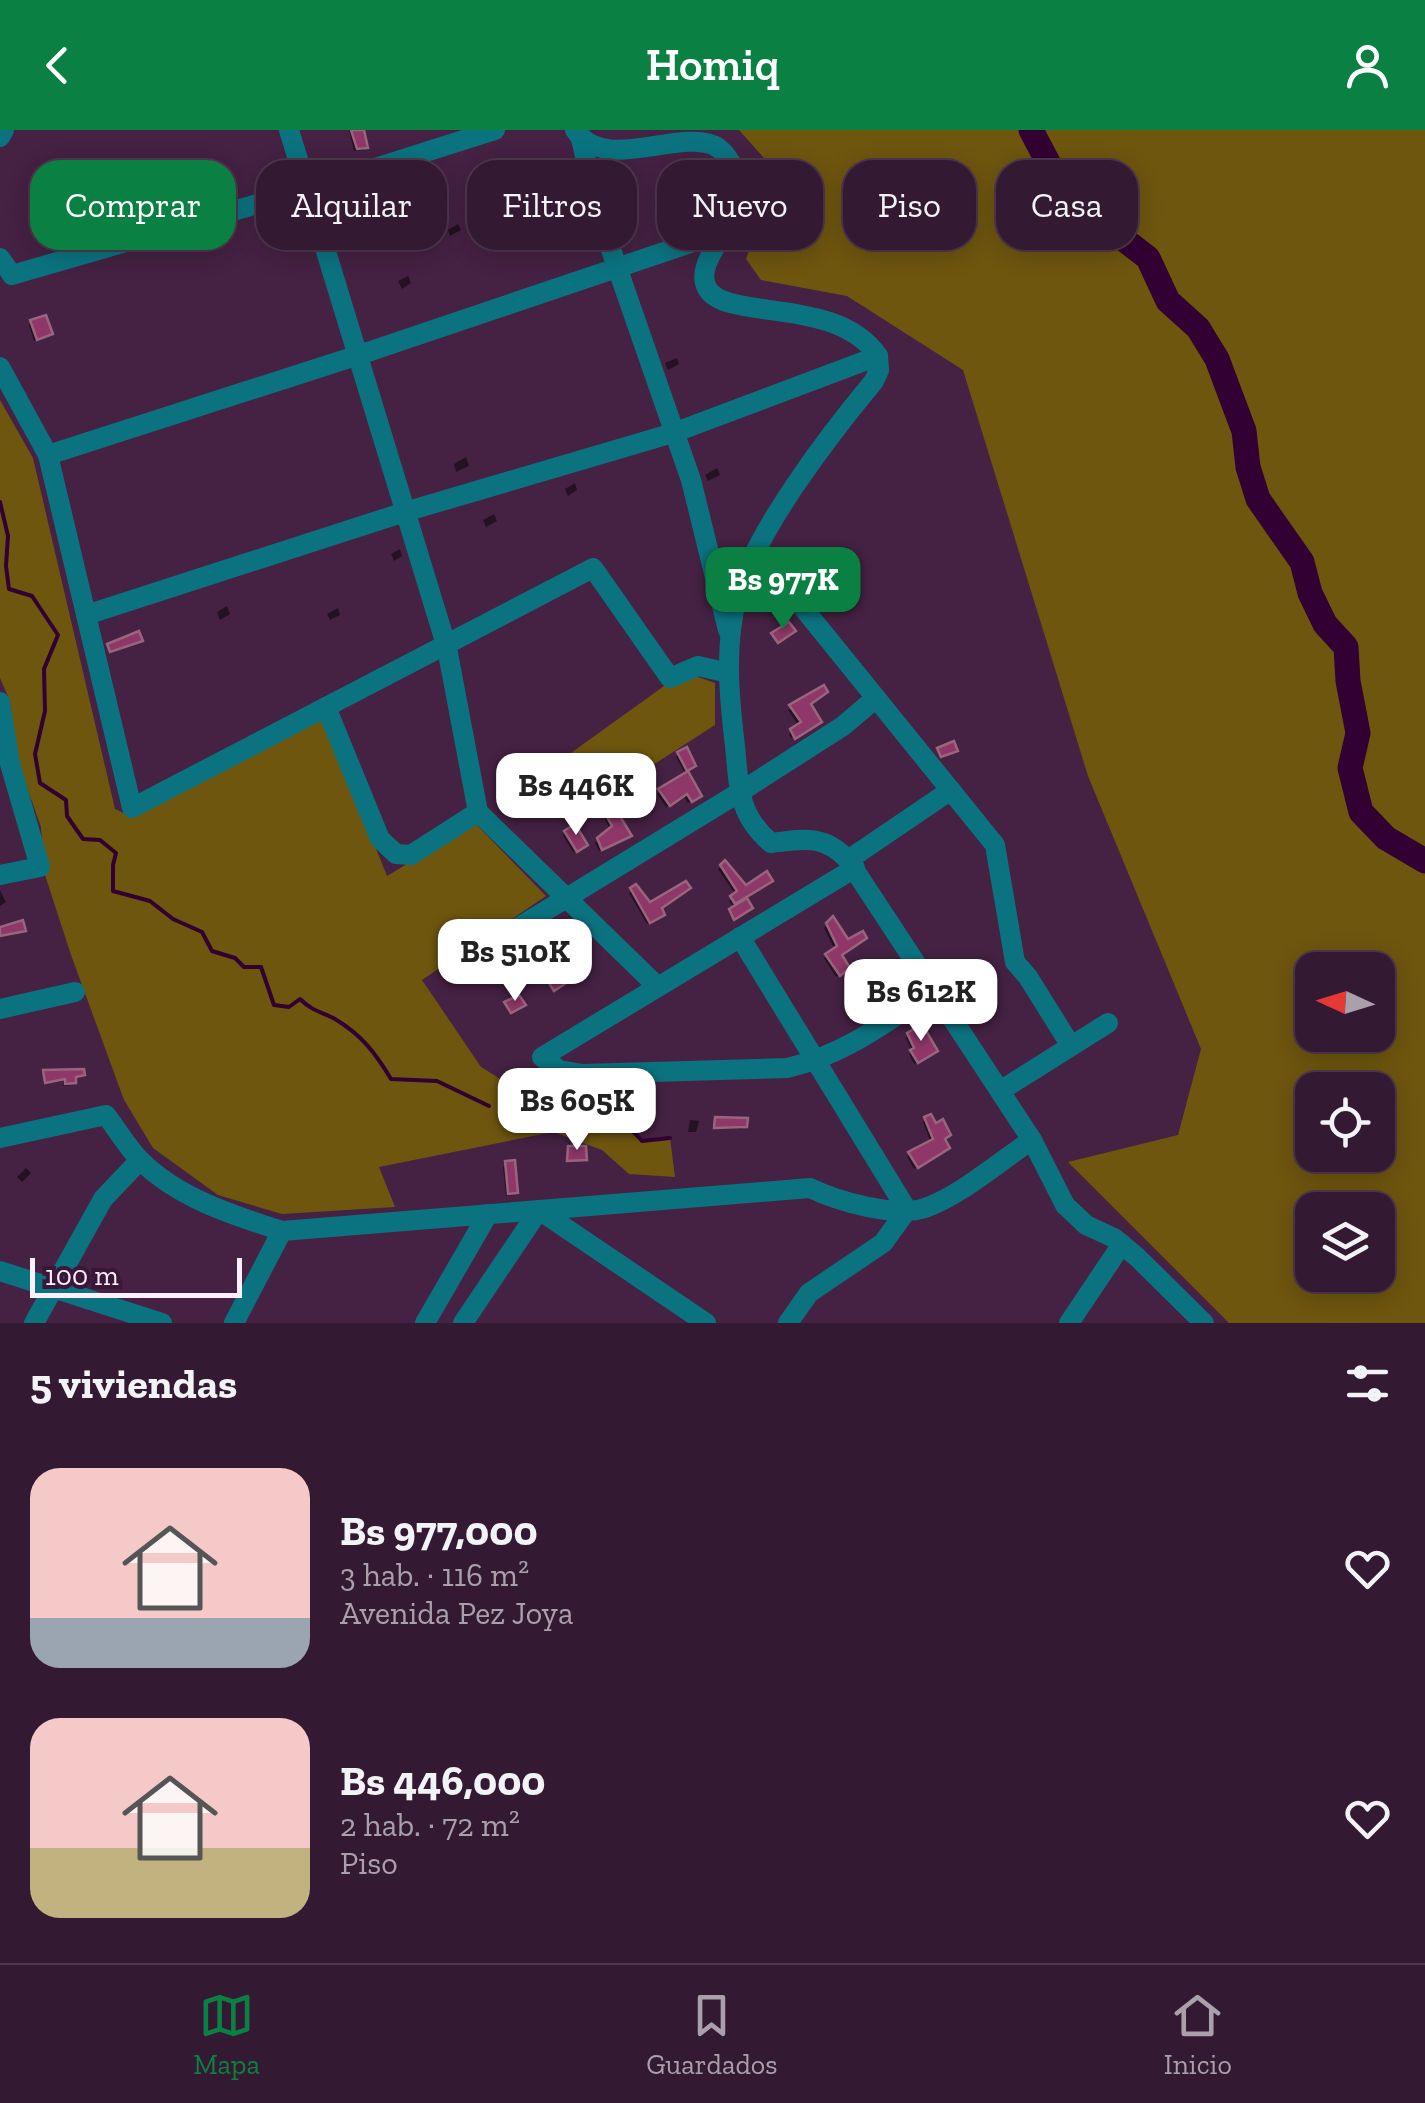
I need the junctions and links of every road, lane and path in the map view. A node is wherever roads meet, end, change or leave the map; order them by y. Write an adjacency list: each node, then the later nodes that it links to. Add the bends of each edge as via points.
1 (4, 130): 5 (street)
2 (288, 130): 6 (street)
3 (496, 130): 7 (street)
4 (578, 135): 8 (street, via 592,146 617,148 713,144); 14 (street)
5 (0, 137)
6 (298, 160)
7 (400, 160)
8 (729, 160)
9 (256, 204): 13 (street, via 12,275)
10 (327, 250): 15 (street)
11 (671, 250): 14 (street)
12 (715, 250): 16 (street, via 704,277 722,302 834,323 856,333)
13 (0, 258)
14 (618, 268): 15 (street); 18 (street)
15 (359, 355): 19 (street); 20 (street)
16 (878, 356): 18 (street); 21 (street, via 874,382)
17 (0, 368): 19 (street)
18 (673, 433): 20 (street); 23 (street)
19 (48, 454): 22 (street)
20 (408, 511): 22 (street); 24 (street)
21 (757, 551): 23 (street, via 739,591); 26 (street)
22 (86, 615): 28 (street, via 132,808)
23 (730, 641): 25 (street)
24 (446, 644): 25 (street, via 593,568 670,678 698,666); 28 (street); 31 (street)
25 (730, 673): 30 (street)
26 (876, 698): 29 (street); 30 (street)
27 (0, 702): 33 (street, via 40,867)
28 (326, 707): 31 (street, via 380,839 396,854 411,855)
29 (951, 790): 32 (street); 42 (street, via 995,845 1015,962)
30 (740, 792): 32 (street, via 754,828 771,843 813,838); 34 (street)
31 (478, 812): 34 (street)
32 (851, 864): 36 (street); 38 (street)
33 (0, 875)
34 (567, 898): 35 (street); 37 (street)
35 (506, 935)
36 (740, 938): 37 (street); 43 (street)
37 (658, 987): 43 (street, via 542,1058 582,1074 750,1071)
38 (934, 990): 43 (street, via 852,1046); 44 (street)
39 (75, 992): 40 (street)
40 (0, 1009)
41 (1108, 1022): 42 (street)
42 (1071, 1046): 44 (street)
43 (816, 1061): 49 (street)
44 (1000, 1091): 46 (street)
45 (0, 1138): 47 (street, via 106,1115)
46 (1032, 1140): 49 (street, via 924,1208); 52 (street, via 1064,1205)
47 (140, 1160): 51 (street, via 226,1214); 54 (street, via 103,1199)
48 (539, 1210): 49 (street, via 810,1188 867,1207); 50 (street); 55 (street); 60 (street)
49 (908, 1210): 61 (street, via 883,1243 809,1293)
50 (488, 1214): 51 (street); 59 (street)
51 (282, 1231): 58 (street)
52 (1122, 1244): 62 (street); 63 (street)
53 (0, 1271): 54 (street)
54 (54, 1289): 56 (street); 57 (street)
55 (470, 1321)
56 (34, 1323)
57 (162, 1323)
58 (234, 1323)
59 (425, 1323)
60 (706, 1323)
61 (788, 1323)
62 (1068, 1323)
63 (1204, 1323)

